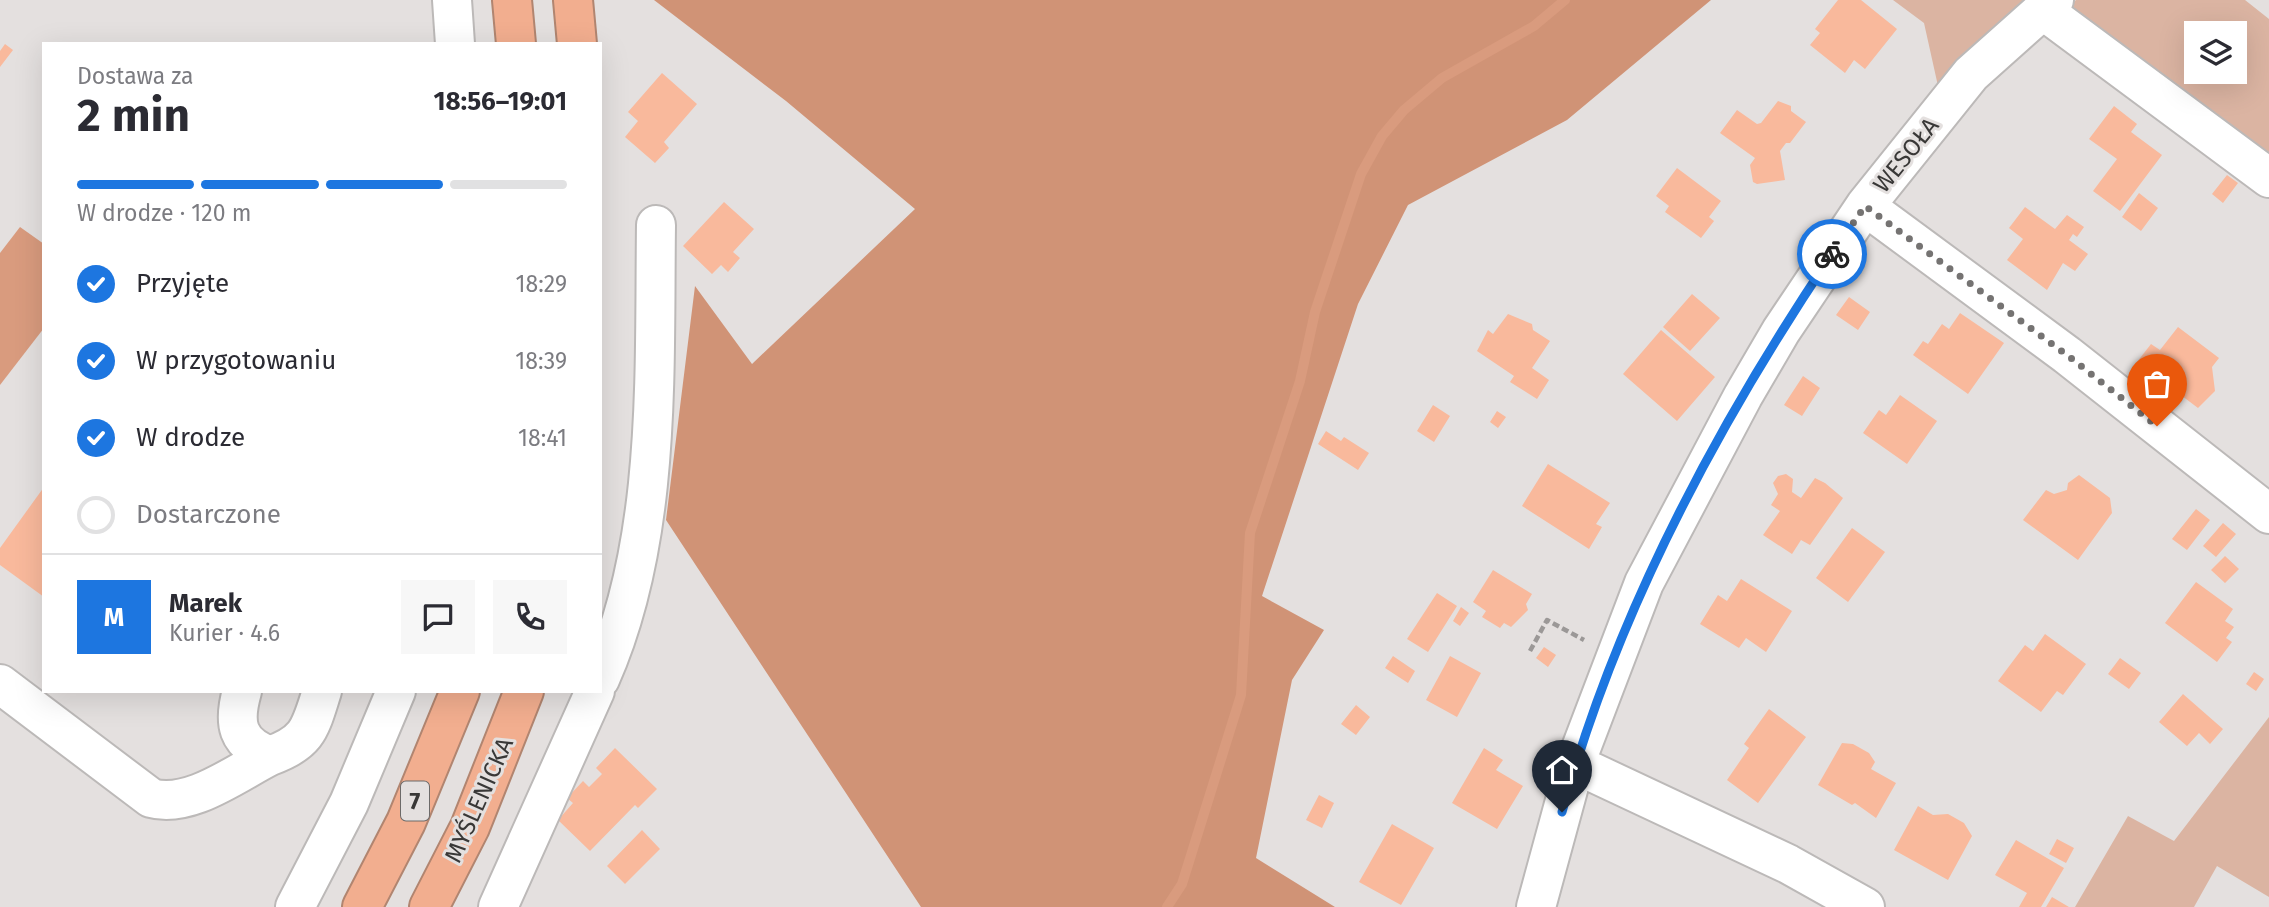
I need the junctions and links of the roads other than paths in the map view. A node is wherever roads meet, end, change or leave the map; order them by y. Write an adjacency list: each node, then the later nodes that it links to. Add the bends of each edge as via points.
1 (452, 0): 5 (street)
2 (512, 0): 6 (highway)
3 (573, 0): 7 (highway)
4 (2049, 5): 8 (street); 9 (street, WESOŁA, via 1971,74)
5 (454, 42)
6 (516, 42)
7 (577, 42)
8 (2269, 178)
9 (1865, 206): 11 (street, via 2067,355); 21 (street, WESOŁA, via 1781,331 1644,583)
10 (656, 225): 12 (street, via 645,502 628,602)
11 (2269, 514)
12 (602, 675)
13 (0, 684): 20 (street, via 151,798 179,800 194,795)
14 (241, 693): 20 (street, via 235,716 241,732 252,749)
15 (322, 693): 20 (street, via 307,735)
16 (395, 693): 22 (street, via 349,803)
17 (459, 693): 23 (highway, 7, via 406,822)
18 (523, 693): 24 (highway, MYŚLENICKA, via 470,827)
19 (594, 693): 25 (street)
20 (270, 756)
21 (1574, 764): 26 (street, WESOŁA); 27 (street, via 1788,864)
22 (295, 907)
23 (362, 907)
24 (429, 907)
25 (498, 907)
26 (1536, 907)
27 (1865, 907)

